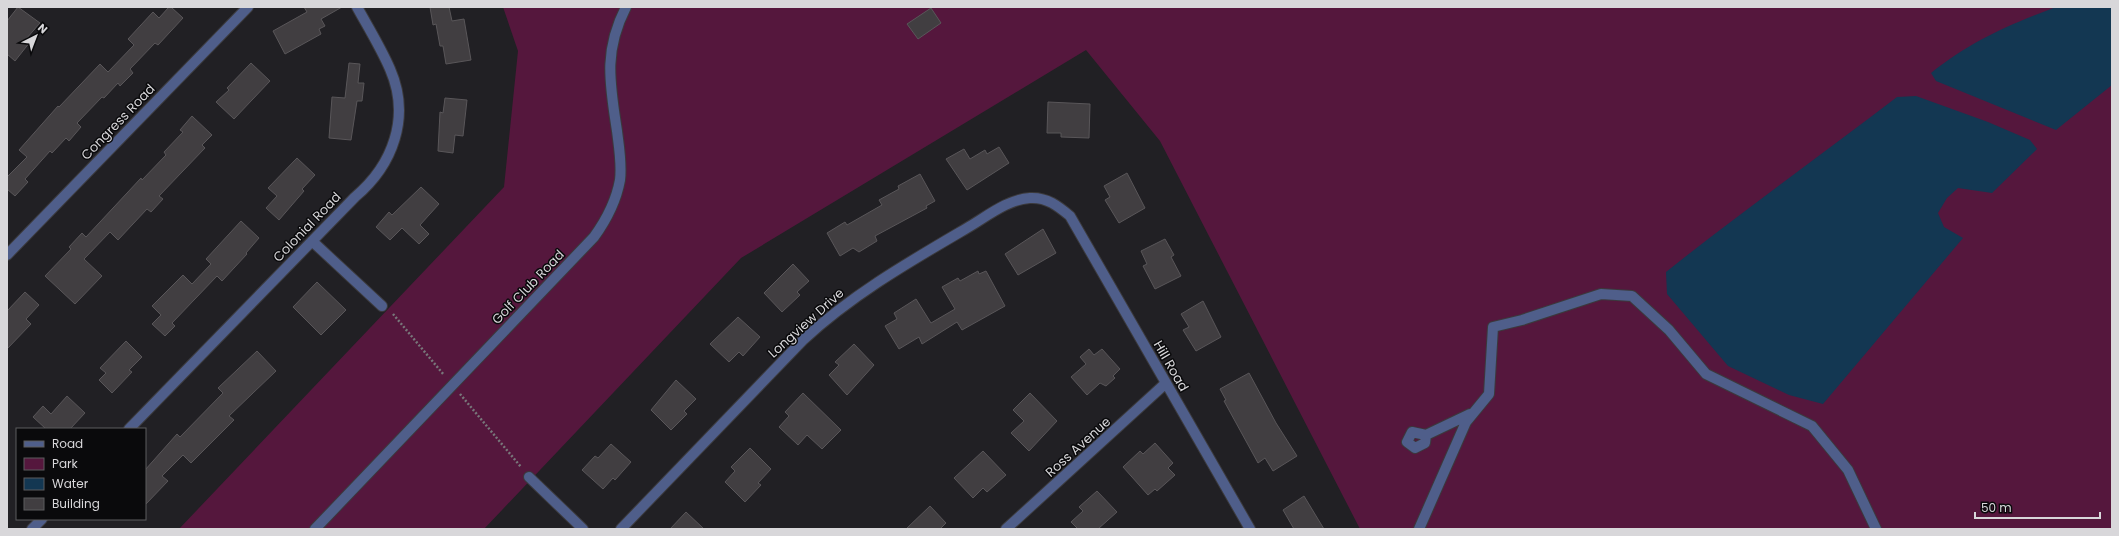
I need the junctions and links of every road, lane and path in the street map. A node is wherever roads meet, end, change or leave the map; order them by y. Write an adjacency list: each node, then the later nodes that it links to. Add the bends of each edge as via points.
1 (248, 7): 6 (street, Congress Road)
2 (357, 7): 5 (street, Colonial Road, via 391,69 397,91 397,131 391,152 381,170)
3 (626, 7): 15 (street, Golf Club Road, via 612,41 609,64 621,160 615,200 606,220 594,237)
4 (1070, 216): 8 (street, Hill Road); 17 (street, Longview Drive, via 1058,205 1044,200 1018,200 942,241 856,295 802,340)
5 (312, 241): 7 (street); 10 (street, Colonial Road)
6 (7, 255)
7 (382, 306)
8 (1166, 383): 18 (street, Ross Avenue); 19 (street, Hill Road)
9 (1473, 412): 11 (street); 20 (street, via 1466,422); 21 (street, via 1489,394 1493,327 1600,294 1632,296 1669,330 1706,374 1812,426 1848,470)
10 (130, 428)
11 (1426, 435)
12 (529, 476): 16 (street)
13 (41, 520): 14 (street)
14 (32, 529)
15 (315, 529)
16 (583, 529)
17 (621, 529)
18 (1006, 529)
19 (1250, 529)
20 (1419, 529)
21 (1876, 529)

